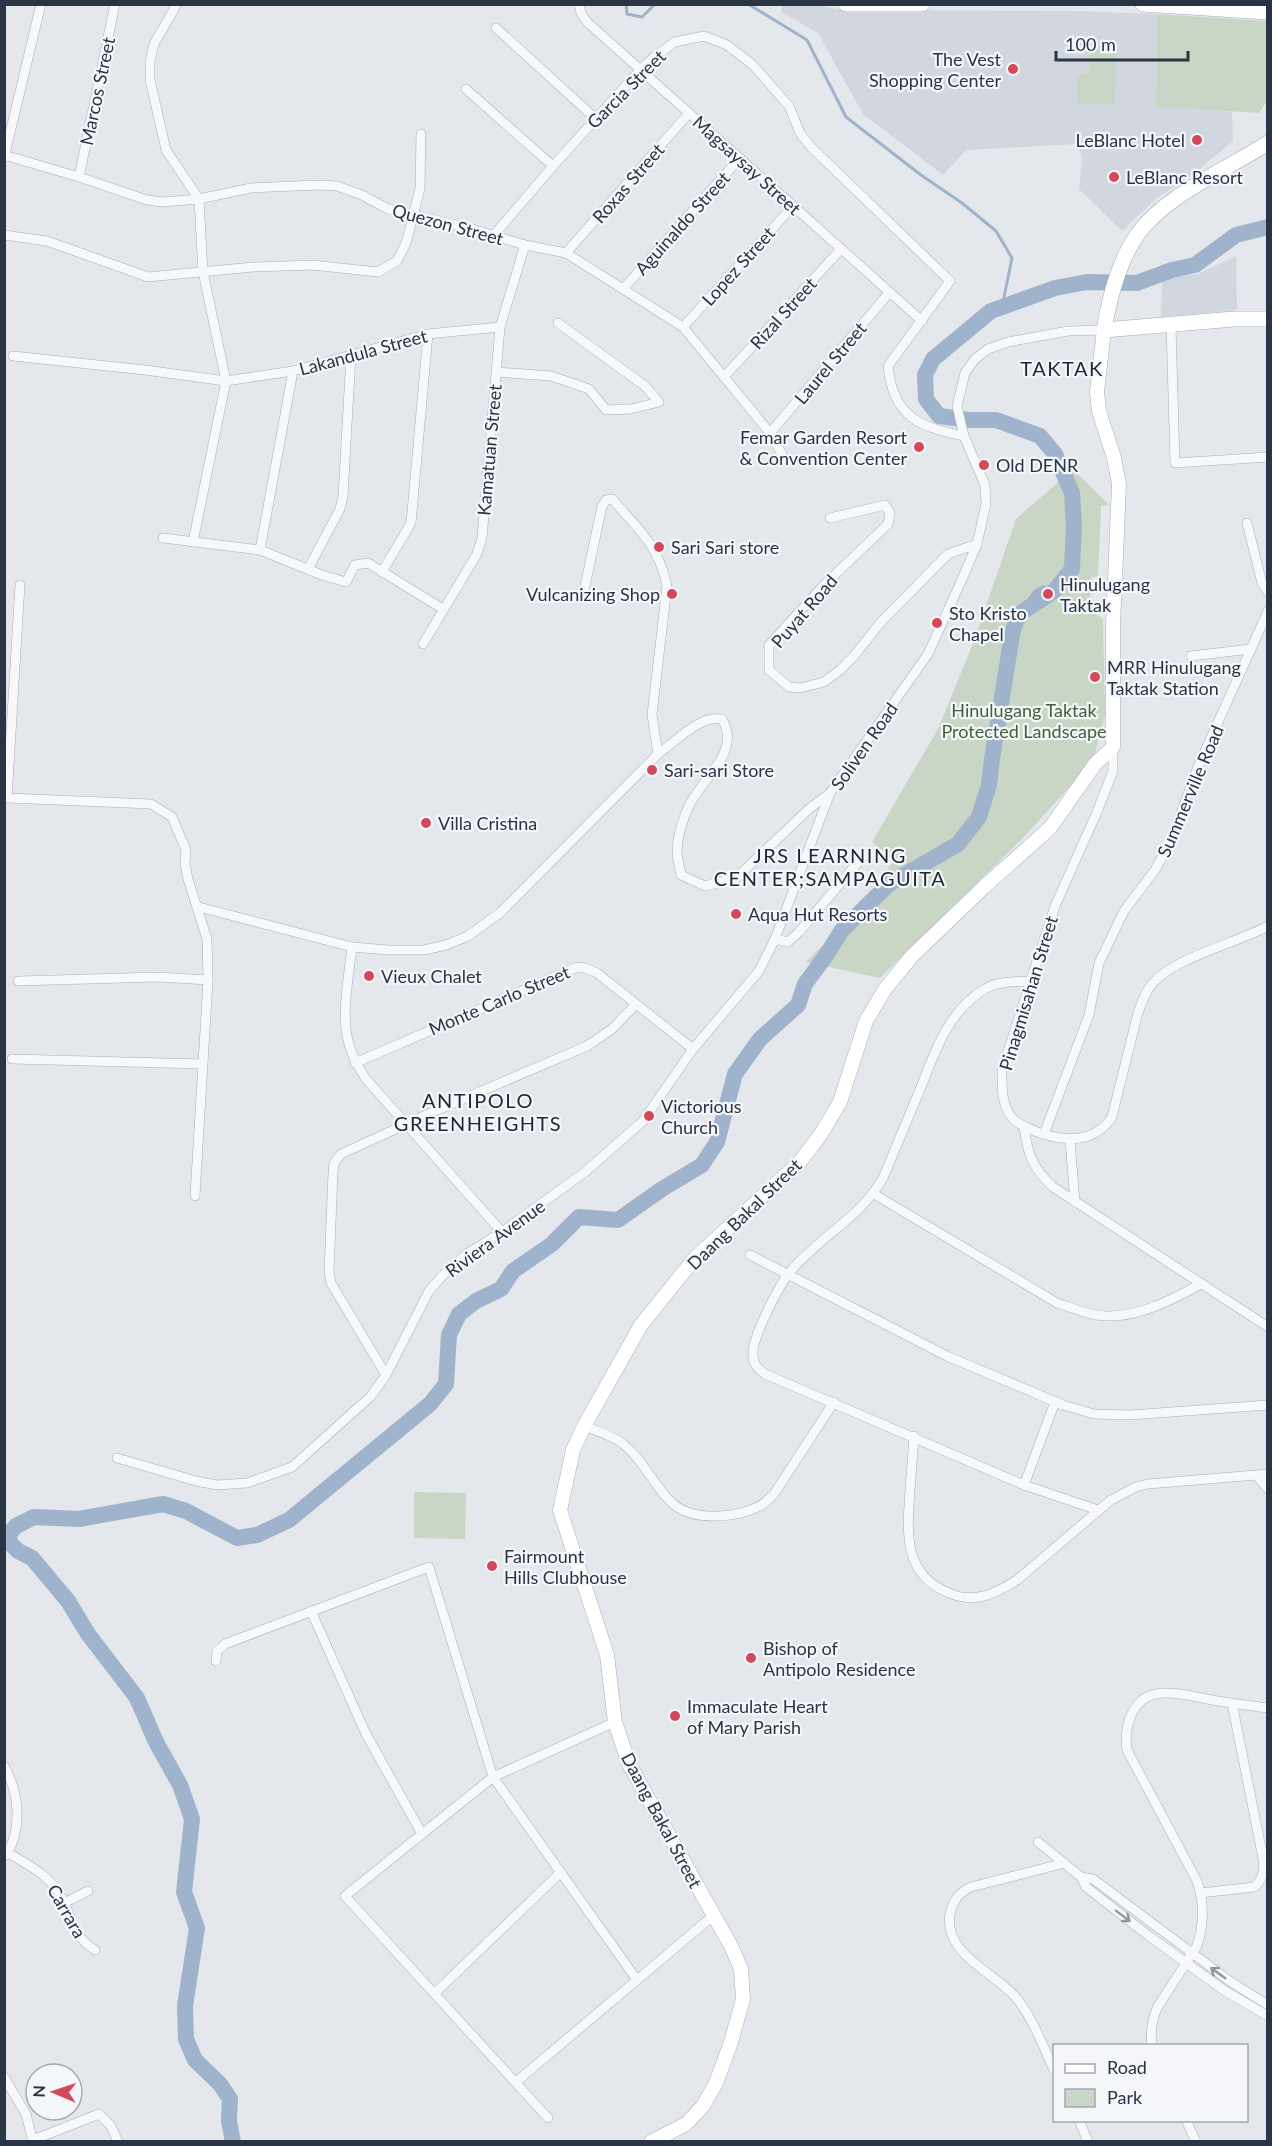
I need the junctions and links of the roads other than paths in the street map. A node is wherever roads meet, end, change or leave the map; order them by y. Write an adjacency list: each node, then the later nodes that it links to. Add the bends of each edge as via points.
1 (41, 4): 16 (street)
2 (116, 4): 19 (street, Marcos Street)
3 (177, 4): 20 (street, via 154,44 150,80 166,150)
4 (579, 4): 10 (street, Magsaysay Street, via 587,22)
5 (846, 4): 6 (main road)
6 (922, 4)
7 (1143, 4): 8 (main road)
8 (1268, 12)
9 (496, 28): 13 (street)
10 (641, 69): 12 (street, Magsaysay Street); 13 (street, Garcia Street); 32 (street, Garcia Street, via 675,42 704,36 727,45 753,65 789,106 800,133 811,147 950,281)
11 (466, 89): 18 (street)
12 (689, 113): 17 (street, Magsaysay Street); 27 (street, Roxas Street)
13 (596, 119): 18 (street, Garcia Street)
14 (421, 134): 22 (street, via 420,189)
15 (1268, 143): 37 (main road, via 1154,215 1136,236 1126,258 1109,300)
16 (5, 156): 19 (street, Quezon Street)
17 (740, 158): 21 (street, Magsaysay Street); 29 (street, Aguinaldo Street)
18 (553, 166): 23 (street, Garcia Street)
19 (78, 177): 20 (street, Quezon Street, via 147,200)
20 (199, 199): 22 (street, Quezon Street, via 251,188 337,186 388,209); 28 (street)
21 (792, 206): 26 (street, Magsaysay Street); 36 (street, Lopez Street)
22 (414, 215): 23 (street, Quezon Street); 28 (street, via 398,261 378,272 312,265)
23 (494, 235): 25 (street, Quezon Street)
24 (4, 236): 28 (street, via 47,241 148,277)
25 (525, 244): 27 (street, Quezon Street); 35 (street, Kamatuan Street)
26 (841, 249): 30 (street, Magsaysay Street); 43 (street, Rizal Street)
27 (566, 253): 29 (street, Quezon Street)
28 (204, 272): 44 (street)
29 (624, 288): 36 (street, Quezon Street)
30 (889, 293): 32 (street, Magsaysay Street); 45 (street, Laurel Street)
31 (1268, 319): 34 (main road)
32 (922, 321): 46 (street, via 888,366 890,387 914,421 943,432)
33 (558, 323): 42 (street, via 645,386 659,402 606,410 589,389 550,376)
34 (1171, 326): 37 (main road); 48 (street, via 1175,463)
35 (500, 327): 38 (street, Lakandula Street); 42 (street, Kamatuan Street)
36 (683, 327): 43 (street, Quezon Street)
37 (1104, 330): 46 (street, Soliven Road, via 1037,336 988,349 965,373 957,406); 65 (street, via 1098,374 1099,411 1119,484)
38 (428, 334): 39 (street, Lakandula Street); 56 (street, via 411,523)
39 (351, 355): 41 (street, Lakandula Street); 55 (street, via 343,496)
40 (13, 356): 44 (street, Lakandula Street)
41 (293, 371): 44 (street, Lakandula Street); 54 (street)
42 (496, 372): 60 (street, Kamatuan Street, via 482,538 477,554)
43 (724, 377): 45 (street, Quezon Street)
44 (226, 381): 52 (street)
45 (770, 433): 47 (street, Quezon Street)
46 (963, 434): 53 (street, Soliven Road, via 985,485 986,504)
47 (783, 456)
48 (1268, 457)
49 (830, 518): 53 (street, Puyat Road, via 885,505 890,513 888,524 769,645 770,670 789,687 824,682 840,670 948,554)
50 (1247, 523): 59 (street, via 1262,583)
51 (163, 538): 52 (street)
52 (193, 542): 54 (street)
53 (977, 544): 67 (street, Soliven Road, via 928,654)
54 (260, 550): 55 (street)
55 (308, 569): 56 (street, via 346,582 355,565 368,563)
56 (382, 572): 60 (street)
57 (20, 585): 69 (street, via 7,798 151,804 172,817 186,850 188,879)
58 (584, 591): 66 (street, via 602,506 612,499 652,545 667,586 652,715)
59 (1268, 592)
60 (443, 609): 62 (street, Kamatuan Street)
61 (1268, 611): 63 (street, Summerville Road)
62 (423, 644)
63 (1251, 649): 64 (street); 83 (street, Summerville Road, via 1197,769 1171,841 1124,911 1099,963 1089,1015)
64 (1191, 656)
65 (1113, 747): 75 (street, Pinagmisahan Street, via 1113,771 1055,906); 97 (street, Daang Bakal Street, via 1095,764 1050,828 912,956 885,989 866,1021 840,1102 821,1134 799,1163 703,1251 654,1308)
66 (658, 754): 67 (street, via 706,719 722,719 728,730 721,759 689,805 677,852 681,875 705,886 735,879); 72 (street, via 501,912 468,936 424,950)
67 (830, 793): 71 (street, Soliven Road)
68 (865, 854): 71 (street, via 799,932 788,942)
69 (199, 907): 72 (street); 73 (street, via 207,939)
70 (1268, 926): 84 (street, via 1195,957 1153,982 1138,1013 1112,1117 1107,1125 1086,1138)
71 (775, 939): 77 (street, Soliven Road, via 759,971)
72 (352, 947): 79 (street, via 346,1036)
73 (208, 980): 74 (street, via 158,977); 80 (street)
74 (18, 981)
75 (1030, 981): 82 (street, Pinagmisahan Street, via 1002,1070 1001,1090 1013,1119); 85 (street, via 986,988 957,1014 936,1050)
76 (636, 1004): 77 (street, Monte Carlo Street); 79 (street, Monte Carlo Street, via 597,973 577,967); 81 (street, via 612,1029 587,1046)
77 (693, 1049): 88 (street, Riviera Avenue, via 643,1121 585,1172)
78 (12, 1059): 80 (street)
79 (355, 1063): 81 (street)
80 (204, 1064): 86 (street)
81 (407, 1125): 88 (street); 93 (street, via 341,1154 333,1173 331,1283)
82 (1024, 1126): 83 (street, Pinagmisahan Street); 87 (street, via 1028,1152 1038,1171)
83 (1044, 1134): 84 (street, Pinagmisahan Street)
84 (1071, 1140): 87 (street)
85 (874, 1194): 90 (street); 91 (street, via 1057,1303 1083,1312 1106,1317 1130,1314)
86 (195, 1196)
87 (1075, 1202): 91 (street)
88 (502, 1232): 93 (street, Riviera Avenue, via 468,1253 429,1291)
89 (750, 1255): 90 (street)
90 (789, 1274): 94 (street, via 754,1344 754,1364 765,1374); 95 (street, via 947,1356)
91 (1201, 1284): 92 (street)
92 (1268, 1327)
93 (386, 1375): 99 (street, Riviera Avenue, via 370,1397 292,1467 247,1483 217,1485 196,1481)
94 (834, 1402): 97 (street, via 774,1494 760,1505 722,1516 687,1512 674,1504 622,1443); 98 (street)
95 (1055, 1402): 96 (street, via 1094,1414 1130,1415); 101 (street)
96 (1268, 1405)
97 (584, 1426): 108 (street, Daang Bakal Street, via 573,1450 560,1510 607,1655)
98 (914, 1436): 101 (street); 103 (street, via 908,1540 919,1570 942,1591 971,1599 1001,1590)
99 (117, 1458)
100 (1262, 1475): 102 (street); 103 (street, via 1142,1486 1122,1493)
101 (1024, 1485): 103 (street)
102 (1268, 1489)
103 (1098, 1510)
104 (311, 1611): 105 (street, via 225,1644 217,1652); 110 (street, via 429,1567); 111 (street, via 366,1734)
105 (216, 1661)
106 (1232, 1703): 107 (street); 118 (street, via 1264,1864 1263,1876 1254,1887); 118 (street, via 1156,1694 1145,1699 1127,1723 1127,1750)
107 (1268, 1708)
108 (615, 1722): 110 (street); 120 (street, Daang Bakal Street, via 629,1764)
109 (4, 1767): 113 (street, via 14,1786 18,1810)
110 (493, 1777): 111 (street); 115 (street)
111 (422, 1834): 125 (street, via 345,1896)
112 (1038, 1842): 114 (street)
113 (6, 1855): 119 (street, Carrara, via 45,1875)
114 (1065, 1863): 116 (street); 129 (street, via 971,1887 961,1892 952,1905 949,1920 959,1950 1017,1998)
115 (560, 1873): 124 (street); 125 (street)
116 (1081, 1877): 122 (street, via 1093,1879); 123 (street, one-way to 123, via 1086,1887)
117 (88, 1891): 119 (street)
118 (1201, 1893): 122 (street, via 1200,1935)
119 (64, 1903): 121 (street, Carrara, via 71,1924)
120 (714, 1915): 124 (street); 137 (street, Daang Bakal Street, via 741,1969 743,1999 716,2083 703,2106 686,2124)
121 (95, 1950)
122 (1193, 1954): 123 (street); 126 (street, one-way to 122)
123 (1187, 1963): 127 (street); 128 (street, via 1157,2008 1151,2024)
124 (637, 1980): 131 (street)
125 (435, 1993): 131 (street)
126 (1268, 2005)
127 (1268, 2016)
128 (1152, 2044)
129 (1053, 2068)
130 (4, 2077): 135 (street, via 26,2114)
131 (516, 2082): 132 (street)
132 (548, 2118)
133 (1078, 2122): 138 (street)
134 (1186, 2122): 139 (street)
135 (33, 2141): 136 (street, via 99,2114 111,2126)
136 (118, 2142)
137 (651, 2142)
138 (1088, 2142)
139 (1196, 2142)

